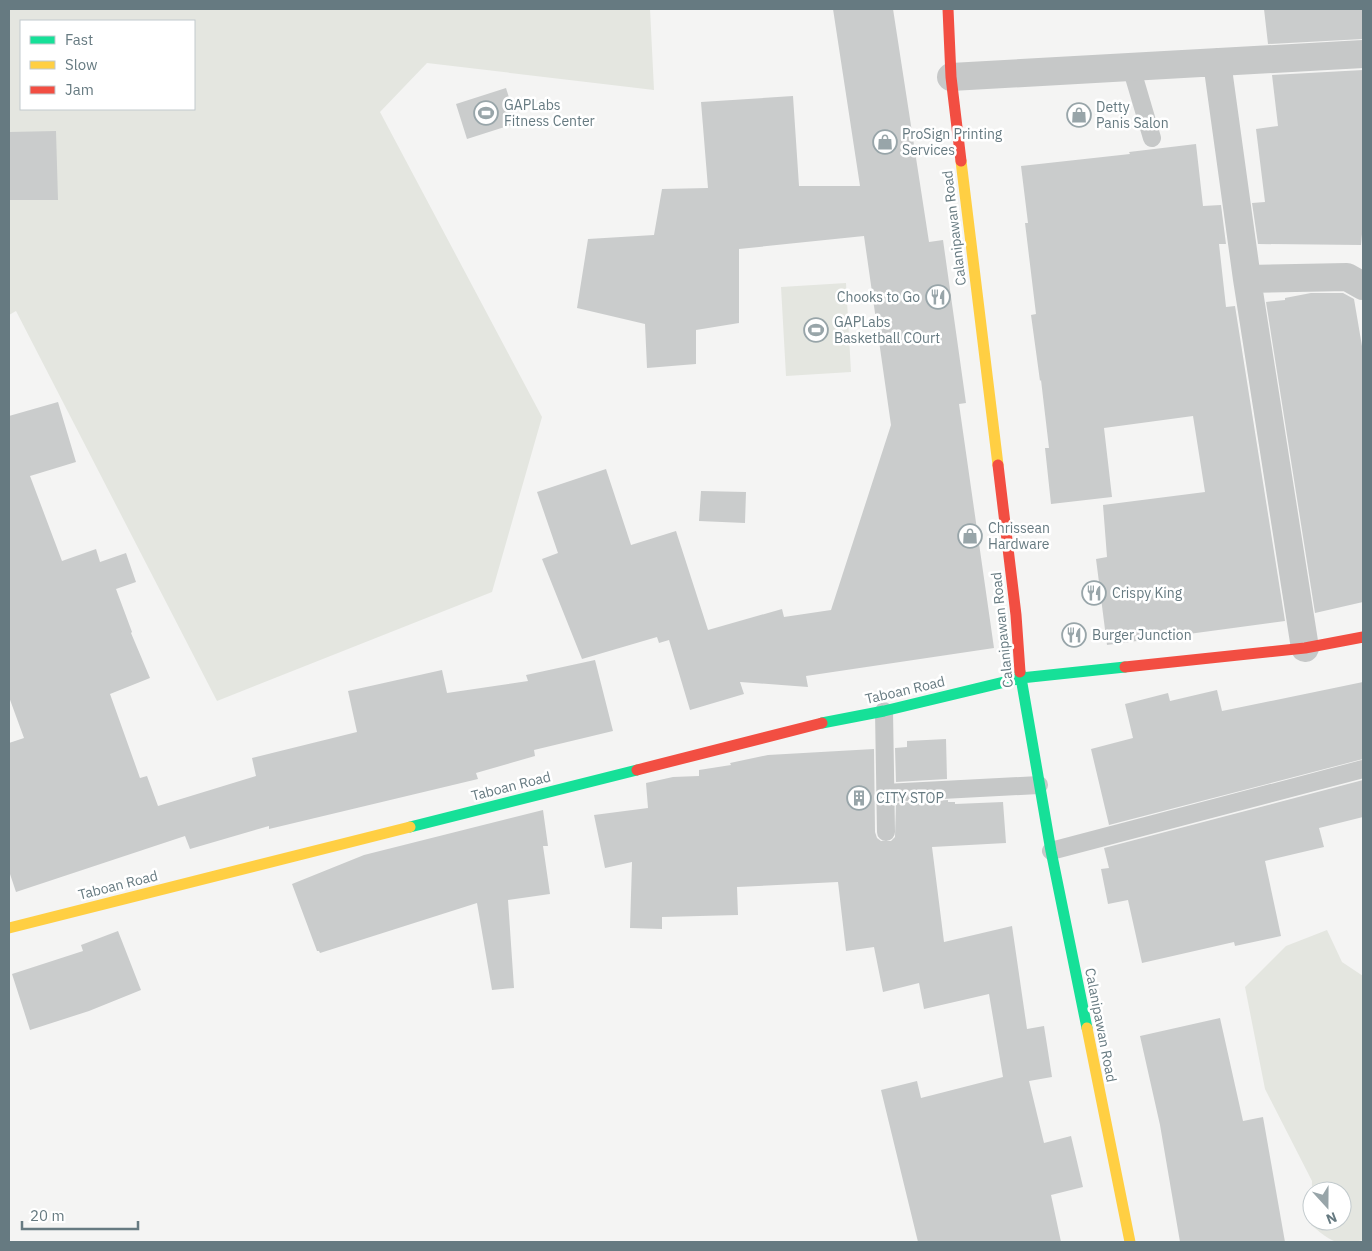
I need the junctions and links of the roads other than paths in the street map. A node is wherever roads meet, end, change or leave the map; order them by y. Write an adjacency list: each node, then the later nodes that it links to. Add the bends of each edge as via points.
1 (948, 9): 5 (street, Calanipawan Road)
2 (1363, 54): 3 (street)
3 (1217, 62): 4 (street); 7 (street)
4 (1131, 68): 5 (street); 6 (lane)
5 (951, 78): 11 (street, Calanipawan Road)
6 (1152, 138)
7 (1247, 279): 8 (street, via 1347,277); 10 (street)
8 (1363, 286)
9 (1363, 637): 10 (street, Taboan Road)
10 (1305, 648): 11 (street, Taboan Road)
11 (1021, 678): 12 (street, Taboan Road); 14 (street, Calanipawan Road)
12 (884, 711): 15 (lane); 18 (street, Taboan Road, via 822,723)
13 (1363, 770): 17 (lane)
14 (1040, 785): 15 (lane); 17 (street, Calanipawan Road)
15 (885, 793): 16 (lane)
16 (886, 832)
17 (1051, 852): 19 (street, Calanipawan Road)
18 (9, 928)
19 (1130, 1242)

